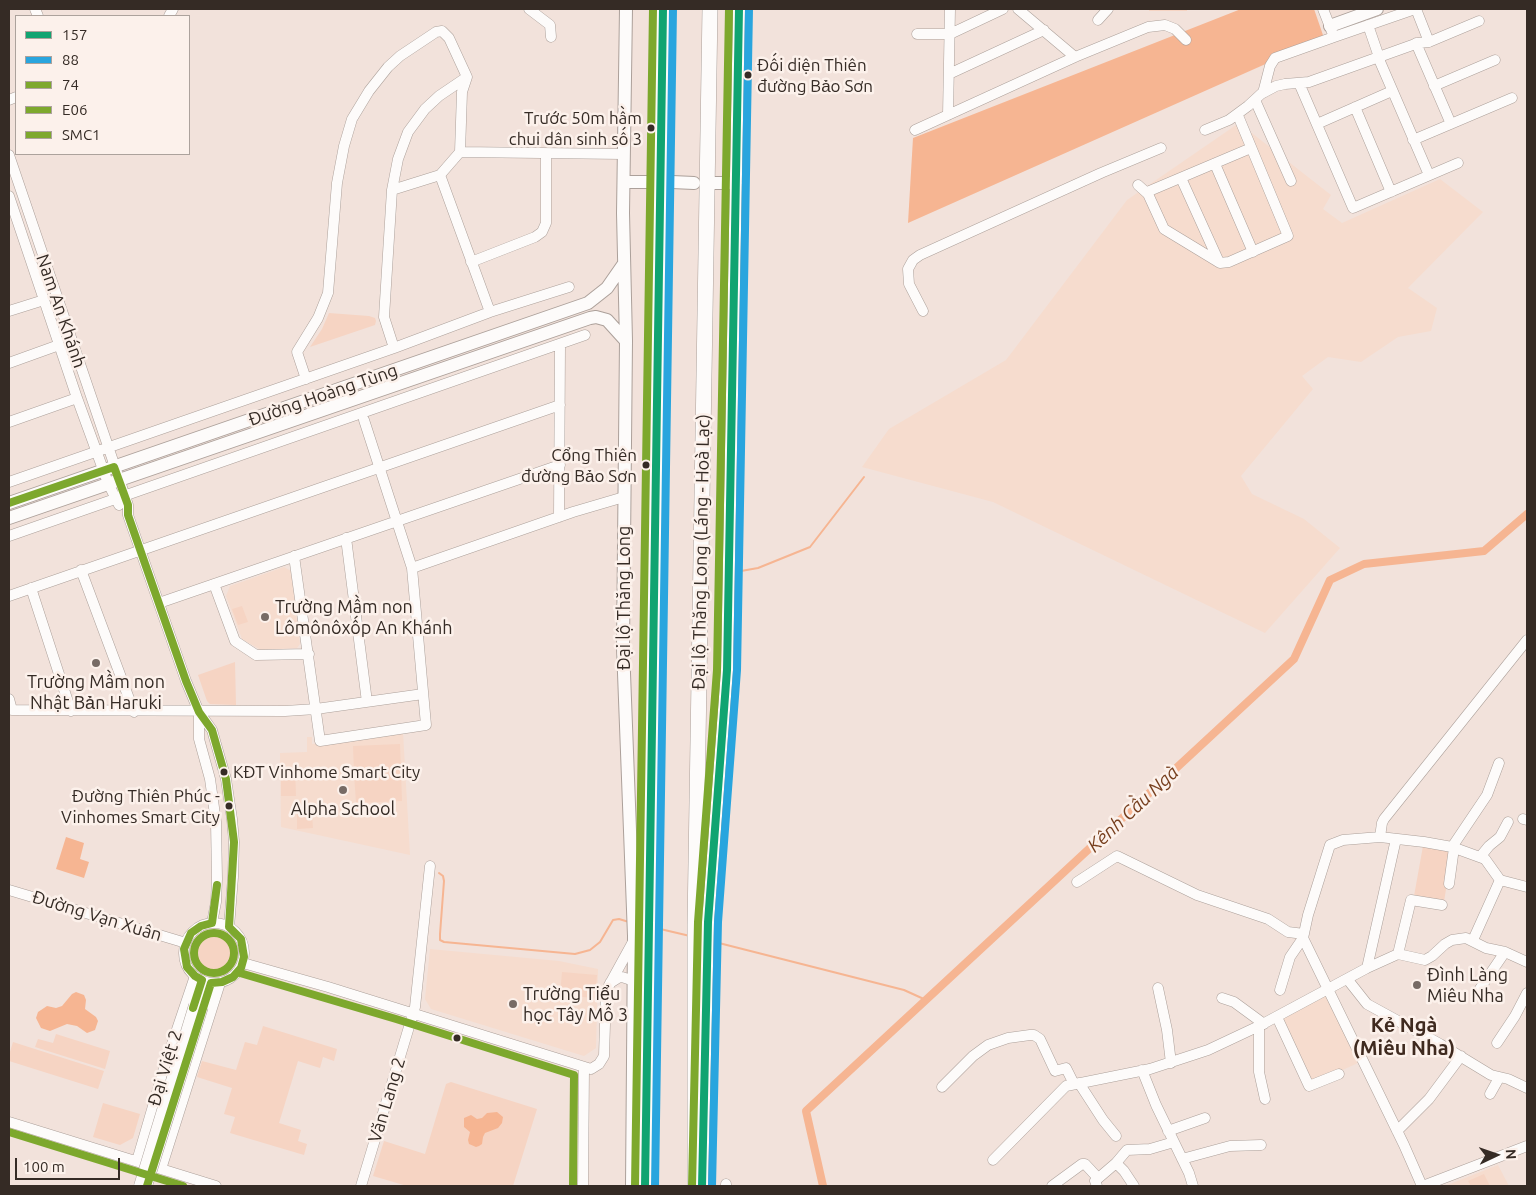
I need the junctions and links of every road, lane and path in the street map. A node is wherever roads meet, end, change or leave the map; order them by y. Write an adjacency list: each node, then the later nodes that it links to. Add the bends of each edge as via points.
1 (529, 9): 20 (street, via 550,25)
2 (626, 9): 46 (main road, Đại lộ Thăng Long)
3 (663, 9): 191 (highway)
4 (710, 9): 134 (highway, Đại lộ Thăng Long (Láng - Hoà Lạc))
5 (739, 9): 59 (main road)
6 (950, 9): 19 (street)
7 (1003, 9): 19 (street)
8 (1018, 9): 17 (street)
9 (1108, 9): 13 (street)
10 (1352, 9): 15 (main road)
11 (1377, 9): 15 (main road)
12 (1416, 9): 16 (street); 22 (street)
13 (1098, 20)
14 (1479, 21): 22 (street)
15 (1328, 22): 16 (street); 32 (street, via 1275,58)
16 (1368, 25): 25 (street)
17 (1044, 30): 24 (street); 27 (street)
18 (917, 34): 19 (street)
19 (950, 34): 27 (street)
20 (551, 36)
21 (1186, 40): 24 (street, via 1175,29 1159,25)
22 (1429, 42): 23 (street)
23 (1416, 43): 25 (street); 30 (street)
24 (1075, 57): 35 (street)
25 (1378, 57): 29 (street); 31 (street)
26 (1495, 60): 30 (street)
27 (949, 74): 35 (street)
28 (467, 77): 44 (street, via 462,92); 61 (street, via 431,103 411,127 402,145); 83 (street, via 449,38 442,32 436,32 388,67 360,105 348,132 340,164 328,293 318,318 297,352)
29 (1299, 83): 32 (street, via 1285,84); 37 (street)
30 (1434, 86): 38 (street)
31 (1392, 91): 34 (street); 41 (street)
32 (1259, 96): 40 (street, via 1229,120); 53 (street)
33 (1512, 98): 38 (street)
34 (1355, 107): 37 (street); 63 (street)
35 (948, 115): 39 (street)
36 (1239, 118): 43 (street)
37 (1317, 124): 63 (street, via 1353,208)
38 (1450, 124): 41 (street)
39 (915, 130)
40 (1205, 130)
41 (1413, 140): 51 (street)
42 (1161, 148): 73 (street, via 920,255 908,269 909,284)
43 (1251, 148): 49 (street); 66 (street, via 1288,236)
44 (460, 152): 45 (street); 50 (street)
45 (546, 154): 46 (street); 67 (street, via 546,223 542,232)
46 (623, 154): 54 (main road, Đại lộ Thăng Long)
47 (9, 155): 81 (street, Nam An Khánh)
48 (1458, 163): 51 (street)
49 (1215, 164): 52 (street); 66 (street)
50 (440, 175): 61 (street); 67 (street)
51 (1428, 175): 63 (street)
52 (1181, 178): 62 (street); 68 (street)
53 (1291, 181)
54 (624, 182): 55 (main road); 69 (main road, Đại lộ Thăng Long)
55 (658, 182)
56 (672, 182): 57 (main road)
57 (694, 183)
58 (711, 183): 59 (main road)
59 (736, 183): 134 (main road, via 728,670)
60 (1138, 185): 62 (street)
61 (392, 190): 79 (street, via 384,317)
62 (1147, 192): 68 (street, via 1164,229)
63 (1391, 192)
64 (9, 196): 65 (street, Nam An Khánh)
65 (13, 225): 71 (street, Nam An Khánh)
66 (1253, 252): 68 (street, via 1229,262)
67 (470, 262): 74 (street)
68 (1219, 262)
69 (623, 264): 76 (main road, Đại lộ Thăng Long); 92 (main road, Đường Hoàng Tùng, via 607,288 588,303)
70 (569, 287): 74 (street)
71 (44, 300): 72 (street); 77 (street, Nam An Khánh)
72 (9, 311)
73 (923, 311)
74 (490, 312): 79 (street)
75 (585, 335): 78 (street)
76 (626, 341): 94 (main road, Đường Hoàng Tùng, via 607,320 590,318); 95 (main road, Đại lộ Thăng Long)
77 (59, 345): 80 (street); 82 (street, Nam An Khánh)
78 (560, 345): 85 (street); 96 (street)
79 (394, 348): 83 (street)
80 (9, 363)
81 (79, 364): 82 (street); 88 (street, Nam An Khánh)
82 (67, 368): 84 (street, Nam An Khánh)
83 (306, 379): 88 (street)
84 (77, 398): 87 (street); 89 (street, Nam An Khánh)
85 (560, 405): 90 (street); 91 (street)
86 (364, 420): 91 (street)
87 (9, 422)
88 (107, 448): 89 (street); 92 (street, Nam An Khánh)
89 (97, 452): 92 (street, Nam An Khánh); 93 (street)
90 (560, 465): 98 (street); 100 (street)
91 (379, 467): 100 (street); 103 (street)
92 (109, 469): 94 (street); 97 (main road, Đường Hoàng Tùng)
93 (9, 482)
94 (113, 482): 96 (street); 99 (main road, Đường Hoàng Tùng)
95 (624, 497): 98 (street); 137 (main road, Đại lộ Thăng Long, via 623,647)
96 (120, 498): 101 (street); 103 (street, via 128,505 128,515)
97 (9, 503)
98 (559, 517): 105 (street)
99 (9, 518)
100 (396, 521): 102 (street); 105 (street)
101 (9, 536)
102 (346, 538): 104 (street); 115 (street)
103 (141, 550): 106 (street); 110 (street)
104 (294, 556): 107 (street); 112 (street)
105 (412, 568): 113 (street)
106 (81, 570): 108 (street); 118 (street)
107 (214, 584): 110 (street); 112 (street, via 235,641 256,655)
108 (31, 588): 109 (street); 117 (street)
109 (9, 596)
110 (159, 603): 119 (street)
111 (1527, 640): 122 (street, via 1384,819)
112 (309, 654): 116 (street)
113 (423, 694): 115 (street); 116 (street, via 426,725 320,741)
114 (9, 699): 117 (street, via 12,710)
115 (367, 702): 116 (street)
116 (316, 709): 119 (street)
117 (71, 711): 118 (street)
118 (134, 712): 119 (street)
119 (199, 712): 133 (street, via 199,739 210,779 216,822 217,879); 135 (street, via 212,730 226,779 232,819 234,842)
120 (1499, 763): 124 (street, via 1487,795)
121 (1508, 822): 125 (street, via 1500,837)
122 (1380, 837): 123 (street); 136 (street, via 1343,840 1330,845)
123 (1396, 838): 124 (street); 144 (street)
124 (1453, 847): 125 (street); 129 (street)
125 (1480, 857): 127 (street)
126 (430, 866): 156 (street, Văn Lang 2)
127 (1500, 880): 130 (street); 138 (street)
128 (1077, 882): 136 (street, via 1117,856 1197,895 1268,919 1288,932)
129 (1449, 884)
130 (1527, 887)
131 (9, 890): 139 (street, Đường Vạn Xuân)
132 (1442, 905): 141 (street, via 1411,900)
133 (212, 923): 135 (street); 139 (street, via 196,929)
134 (702, 923): 192 (highway, Đại lộ Thăng Long (Láng - Hoà Lạc), via 695,944); 193 (main road, via 706,958)
135 (229, 927): 143 (street, via 241,939)
136 (1304, 936): 150 (street); 151 (street, via 1290,957)
137 (634, 938): 147 (main road, Đại lộ Thăng Long); 148 (street)
138 (1473, 940): 140 (street, via 1486,948); 141 (street, via 1452,940 1425,960)
139 (186, 943): 146 (street, via 185,961)
140 (1505, 952): 142 (street); 152 (street)
141 (1398, 954): 144 (street)
142 (1527, 962)
143 (243, 963): 146 (street, via 233,977); 156 (street)
144 (1368, 968): 145 (street)
145 (1348, 980): 150 (street); 160 (street, via 1367,1004)
146 (207, 981): 155 (street); 181 (street, Đại Việt 2); 183 (street, Đại Việt 2)
147 (634, 981): 148 (street, via 622,977); 190 (main road, Đại lộ Thăng Long)
148 (609, 984): 162 (street, via 605,1001 603,1060 591,1069)
149 (1158, 988): 161 (street, via 1168,1030)
150 (1328, 989): 157 (street); 174 (street)
151 (1280, 990)
152 (1479, 990)
153 (1527, 993): 159 (street)
154 (1222, 998): 158 (street, via 1234,1002)
155 (199, 1006): 185 (street, bridge); 186 (street, bridge)
156 (414, 1014): 162 (street); 188 (street, Văn Lang 2)
157 (1276, 1017): 158 (street); 164 (street, via 1309,1086)
158 (1262, 1025): 161 (street, via 1208,1050); 170 (street, via 1259,1072)
159 (1497, 1043)
160 (1461, 1056): 165 (street); 174 (street, via 1428,1099)
161 (1171, 1062): 163 (street)
162 (584, 1068): 189 (street)
163 (1142, 1070): 166 (street); 173 (street)
164 (1339, 1074)
165 (1500, 1078): 168 (street); 169 (street)
166 (1077, 1084): 167 (street, via 1066,1068 1055,1071 1040,1039 1030,1035 988,1045); 175 (street); 180 (street, via 1066,1086)
167 (942, 1087)
168 (1527, 1088)
169 (1490, 1094)
170 (1265, 1099)
171 (1205, 1118): 173 (street)
172 (9, 1122): 181 (street)
173 (1168, 1131): 176 (street)
174 (1397, 1131): 197 (street)
175 (1116, 1136)
176 (1174, 1142): 179 (street); 182 (street, via 1150,1149 1127,1150)
177 (1261, 1145): 179 (street, via 1230,1146)
178 (1527, 1146): 197 (street)
179 (1182, 1159): 196 (street)
180 (993, 1160)
181 (137, 1161): 183 (street)
182 (1116, 1163): 184 (street); 195 (street)
183 (161, 1169): 187 (street)
184 (1097, 1182): 194 (street, via 1083,1164)
185 (138, 1186)
186 (147, 1186)
187 (216, 1186)
188 (361, 1186)
189 (583, 1186)
190 (632, 1186)
191 (645, 1186)
192 (695, 1186)
193 (702, 1186)
194 (1052, 1186)
195 (1134, 1186)
196 (1193, 1186)
197 (1420, 1186)

